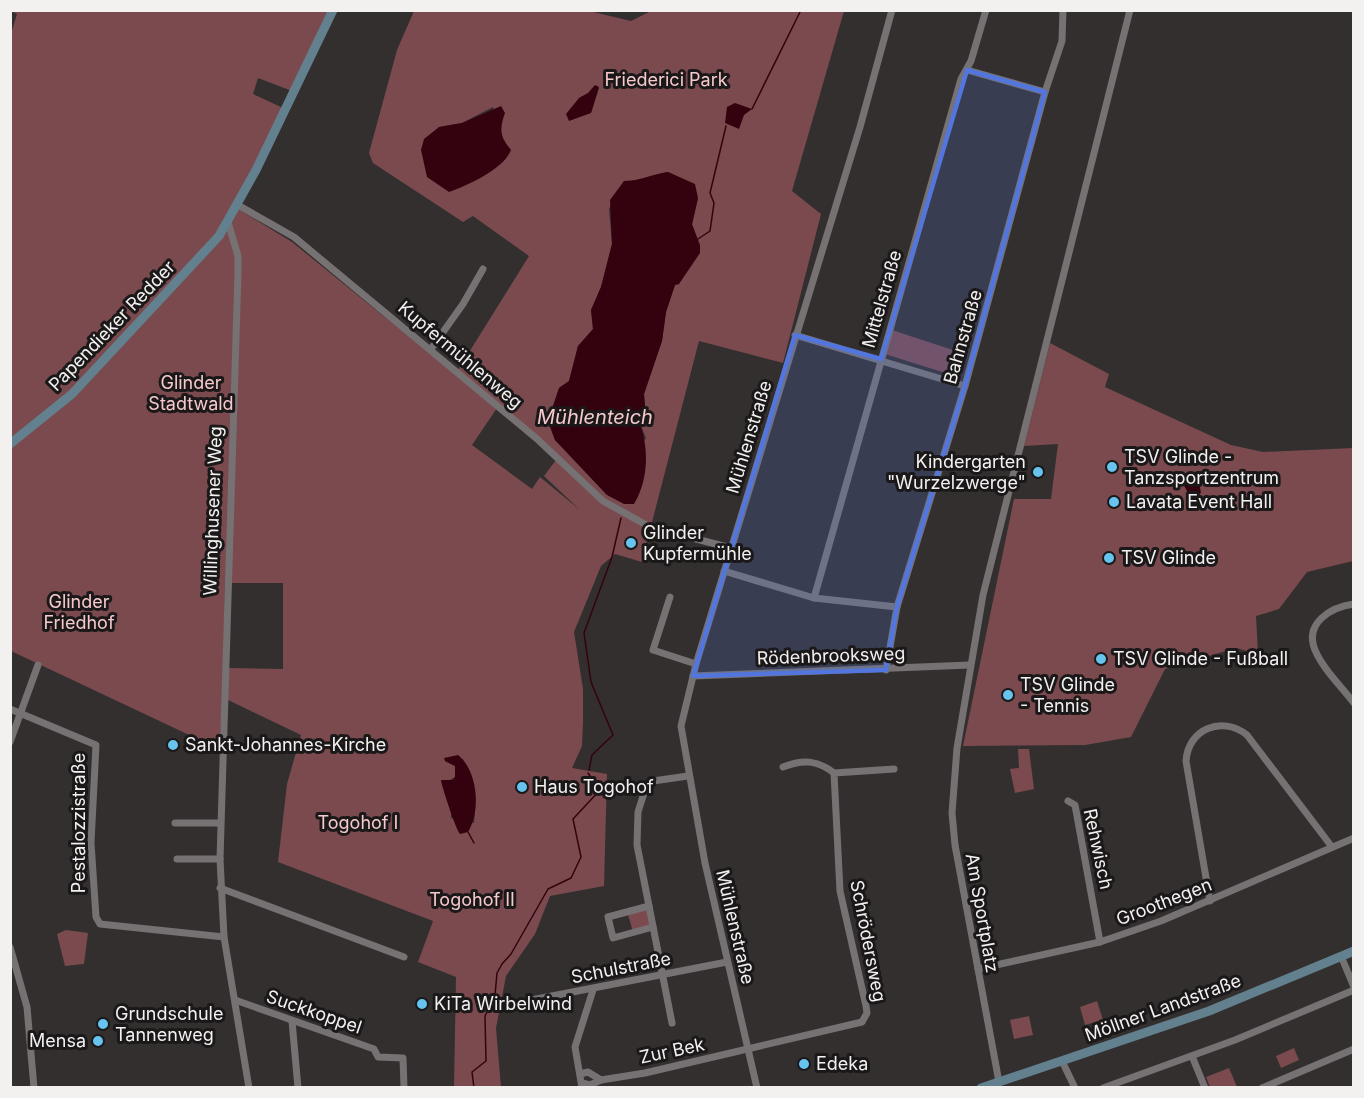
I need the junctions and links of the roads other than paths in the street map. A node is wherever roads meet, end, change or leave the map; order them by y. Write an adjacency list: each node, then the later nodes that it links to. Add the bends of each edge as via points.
1 (333, 10): 8 (street)
2 (892, 10): 11 (street, Mühlenstraße)
3 (986, 10): 6 (street, Mittelstraße)
4 (1063, 10): 7 (street, Bahnstraße, via 1062,41)
5 (1131, 10): 23 (street, Am Sportplatz, via 983,596)
6 (968, 70): 7 (street); 13 (street, Mittelstraße, via 961,79)
7 (1045, 92): 14 (street, Bahnstraße)
8 (236, 204): 9 (street); 12 (street, Kupfermühlenweg, via 294,237)
9 (228, 222): 15 (street, Papendieker Redder, via 72,394); 37 (street, Willinghusener Weg, via 238,256 238,273)
10 (483, 269): 12 (street)
11 (795, 335): 13 (street); 16 (street, Mühlenstraße)
12 (431, 349): 16 (street, Kupfermühlenweg, via 603,501 651,527)
13 (881, 359): 14 (street); 19 (street, Mittelstraße)
14 (965, 386): 21 (street, Bahnstraße)
15 (10, 444)
16 (731, 548): 17 (street, Mühlenstraße)
17 (724, 571): 19 (street); 22 (street, Mühlenstraße)
18 (670, 597): 22 (street, via 653,650)
19 (814, 598): 21 (street)
20 (1353, 604): 27 (street, via 1324,615 1316,626 1314,639 1316,651)
21 (897, 607): 25 (street, Bahnstraße)
22 (696, 664): 26 (street, Mühlenstraße)
23 (970, 665): 25 (street, Rödenbrooksweg); 53 (street, Am Sportplatz, via 952,804)
24 (38, 666): 29 (street)
25 (886, 670): 26 (street, Rödenbrooksweg)
26 (693, 676): 34 (street, Mühlenstraße, via 681,726)
27 (1353, 703)
28 (10, 709): 29 (street)
29 (22, 715): 30 (street); 46 (street, Pestalozzistraße, via 96,746 91,843 96,917 100,924)
30 (10, 742)
31 (783, 767): 33 (street, via 821,762)
32 (894, 769): 33 (street)
33 (834, 773): 61 (street, Schrödersweg, via 840,891 866,1019)
34 (688, 776): 44 (street, via 653,781 638,812 637,845); 52 (street, Mühlenstraße)
35 (1068, 801): 47 (street, Rehwisch, via 1076,805)
36 (175, 823): 37 (street)
37 (220, 823): 41 (street, Willinghusener Weg)
38 (1353, 838): 39 (street, Groothegen)
39 (1332, 848): 43 (street, Groothegen); 43 (street, via 1247,735 1230,726 1208,728 1191,742 1186,764)
40 (177, 860): 41 (street)
41 (220, 860): 42 (street, Willinghusener Weg)
42 (220, 888): 46 (street, Willinghusener Weg); 51 (street)
43 (1210, 900): 47 (street, Groothegen)
44 (649, 906): 45 (street); 45 (street, via 608,916 613,938)
45 (653, 927): 54 (street)
46 (224, 937): 57 (street, Willinghusener Weg)
47 (1100, 942): 53 (street, Groothegen)
48 (10, 947): 69 (street, via 27,1007)
49 (1353, 951): 50 (street, Möllner Landstraße)
50 (1341, 956): 55 (street); 64 (street, Möllner Landstraße, via 1209,1011)
51 (404, 957)
52 (727, 963): 54 (street, Schulstraße); 61 (street, Mühlenstraße)
53 (978, 969): 67 (street, Am Sportplatz)
54 (664, 975): 56 (street, Schulstraße); 60 (street)
55 (1353, 988): 63 (street)
56 (593, 990): 58 (street, Schulstraße); 65 (street, via 575,1047)
57 (236, 1000): 59 (street, Suckkoppel); 70 (street, Willinghusener Weg)
58 (522, 1002)
59 (292, 1021): 71 (street); 72 (street, Suckkoppel, via 374,1049 378,1057 403,1058)
60 (672, 1023)
61 (749, 1050): 66 (street, Zur Bek); 73 (street, Mühlenstraße)
62 (1353, 1050): 78 (street)
63 (1192, 1056): 76 (street); 77 (street)
64 (1062, 1061): 67 (street, Möllner Landstraße); 75 (street)
65 (580, 1074): 66 (street, Zur Bek, via 588,1072); 68 (street)
66 (601, 1080): 68 (street, Zur Bek)
67 (999, 1082): 74 (street, Möllner Landstraße)
68 (582, 1085)
69 (34, 1088)
70 (249, 1088)
71 (298, 1088)
72 (404, 1088)
73 (757, 1088)
74 (981, 1088)
75 (1075, 1088)
76 (1103, 1088)
77 (1205, 1088)
78 (1262, 1088)

